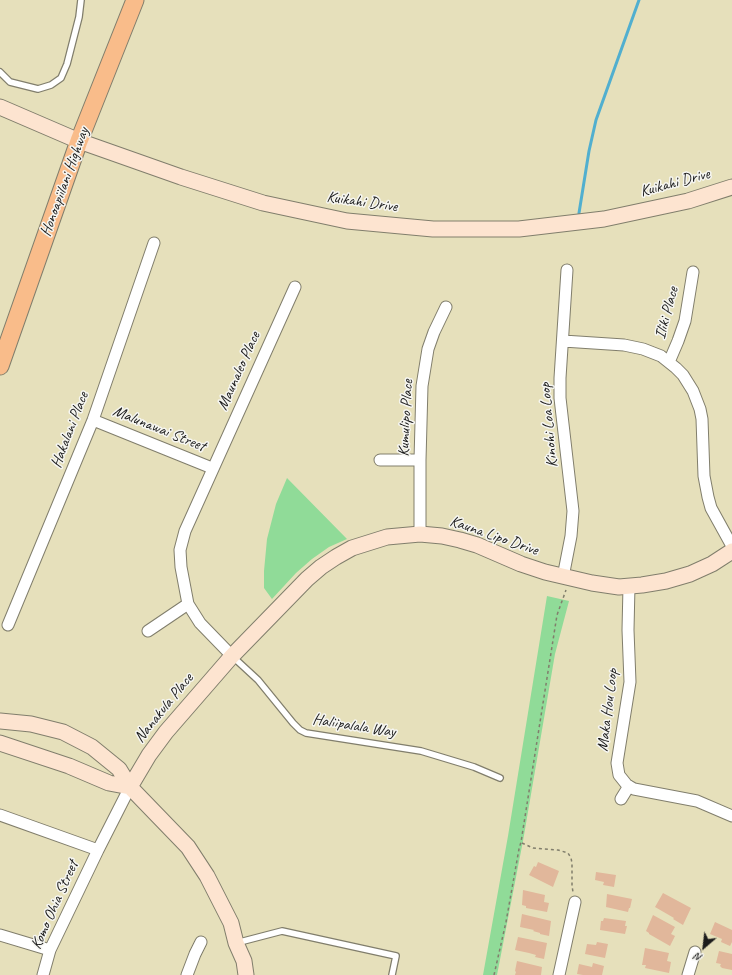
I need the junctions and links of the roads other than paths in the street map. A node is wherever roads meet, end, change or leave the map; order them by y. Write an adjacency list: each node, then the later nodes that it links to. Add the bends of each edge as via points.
1 (81, 0): 3 (lane, via 67,64 61,78 51,85 38,89 10,82)
2 (134, 0): 5 (main road, Honoapiilani Highway)
3 (0, 72)
4 (0, 107): 5 (street, Kuikahi Drive)
5 (79, 141): 6 (street, Kuikahi Drive, via 263,203 347,220 433,229 519,229 604,219 688,201); 14 (main road, Honoapiilani Highway)
6 (732, 187)
7 (154, 243): 15 (street, Hakalani Place)
8 (567, 270): 12 (street, Kinohi Loa Loop)
9 (693, 272): 13 (street, Iliki Place, via 685,321)
10 (295, 286): 18 (street, Maunaleo Place)
11 (446, 307): 17 (street, Kumulipo Place, via 434,332 426,360 421,398)
12 (563, 341): 13 (street, via 634,346 652,352); 22 (street, Kinohi Loa Loop, via 560,398 573,511)
13 (669, 362): 20 (street, via 683,375 697,400 702,419 704,476 708,497 711,508)
14 (0, 366)
15 (93, 420): 18 (street, Malunawai Street); 25 (street, Hakalani Place)
16 (380, 460): 17 (street)
17 (420, 460): 19 (street, Kumulipo Place)
18 (212, 468): 24 (street, Maunaleo Place, via 184,532 180,550)
19 (420, 534): 22 (street, Kauna Lipo Drive, via 460,540 521,564); 27 (street, Kauna Lipo Drive, via 381,539 352,548 336,557 307,579)
20 (732, 546)
21 (732, 551): 23 (street, Kauna Lipo Drive, via 690,574 666,581)
22 (566, 578): 23 (street, Kauna Lipo Drive)
23 (629, 586): 31 (street, Maka Hou Loop, via 630,682 617,766 621,778)
24 (188, 604): 26 (street); 27 (street, via 200,623)
25 (8, 625)
26 (148, 631)
27 (232, 656): 30 (lane, Haliipalala Way, via 258,680 293,723 306,733 421,751 474,767); 32 (street, Nanakula Place, via 166,732)
28 (0, 721): 32 (street, via 48,727 78,739 119,769)
29 (0, 743): 32 (street, via 69,766 109,783)
30 (500, 778)
31 (629, 786): 33 (street); 35 (street, via 637,790 696,801)
32 (130, 787): 36 (street, Komo Ohia Street); 40 (street, via 188,847 207,876 231,923)
33 (621, 799)
34 (0, 815): 36 (street, Komo Ohia Street)
35 (732, 816)
36 (98, 850): 41 (street, Komo Ohia Street)
37 (575, 902): 48 (street)
38 (0, 935): 41 (street)
39 (201, 942): 44 (street)
40 (236, 943): 45 (street); 46 (street, via 244,961); 47 (lane, via 282,932 396,956)
41 (50, 950): 43 (street, Komo Ohia Street)
42 (695, 952): 49 (street)
43 (43, 975)
44 (187, 975)
45 (236, 975)
46 (246, 975)
47 (392, 975)
48 (559, 975)
49 (688, 975)

